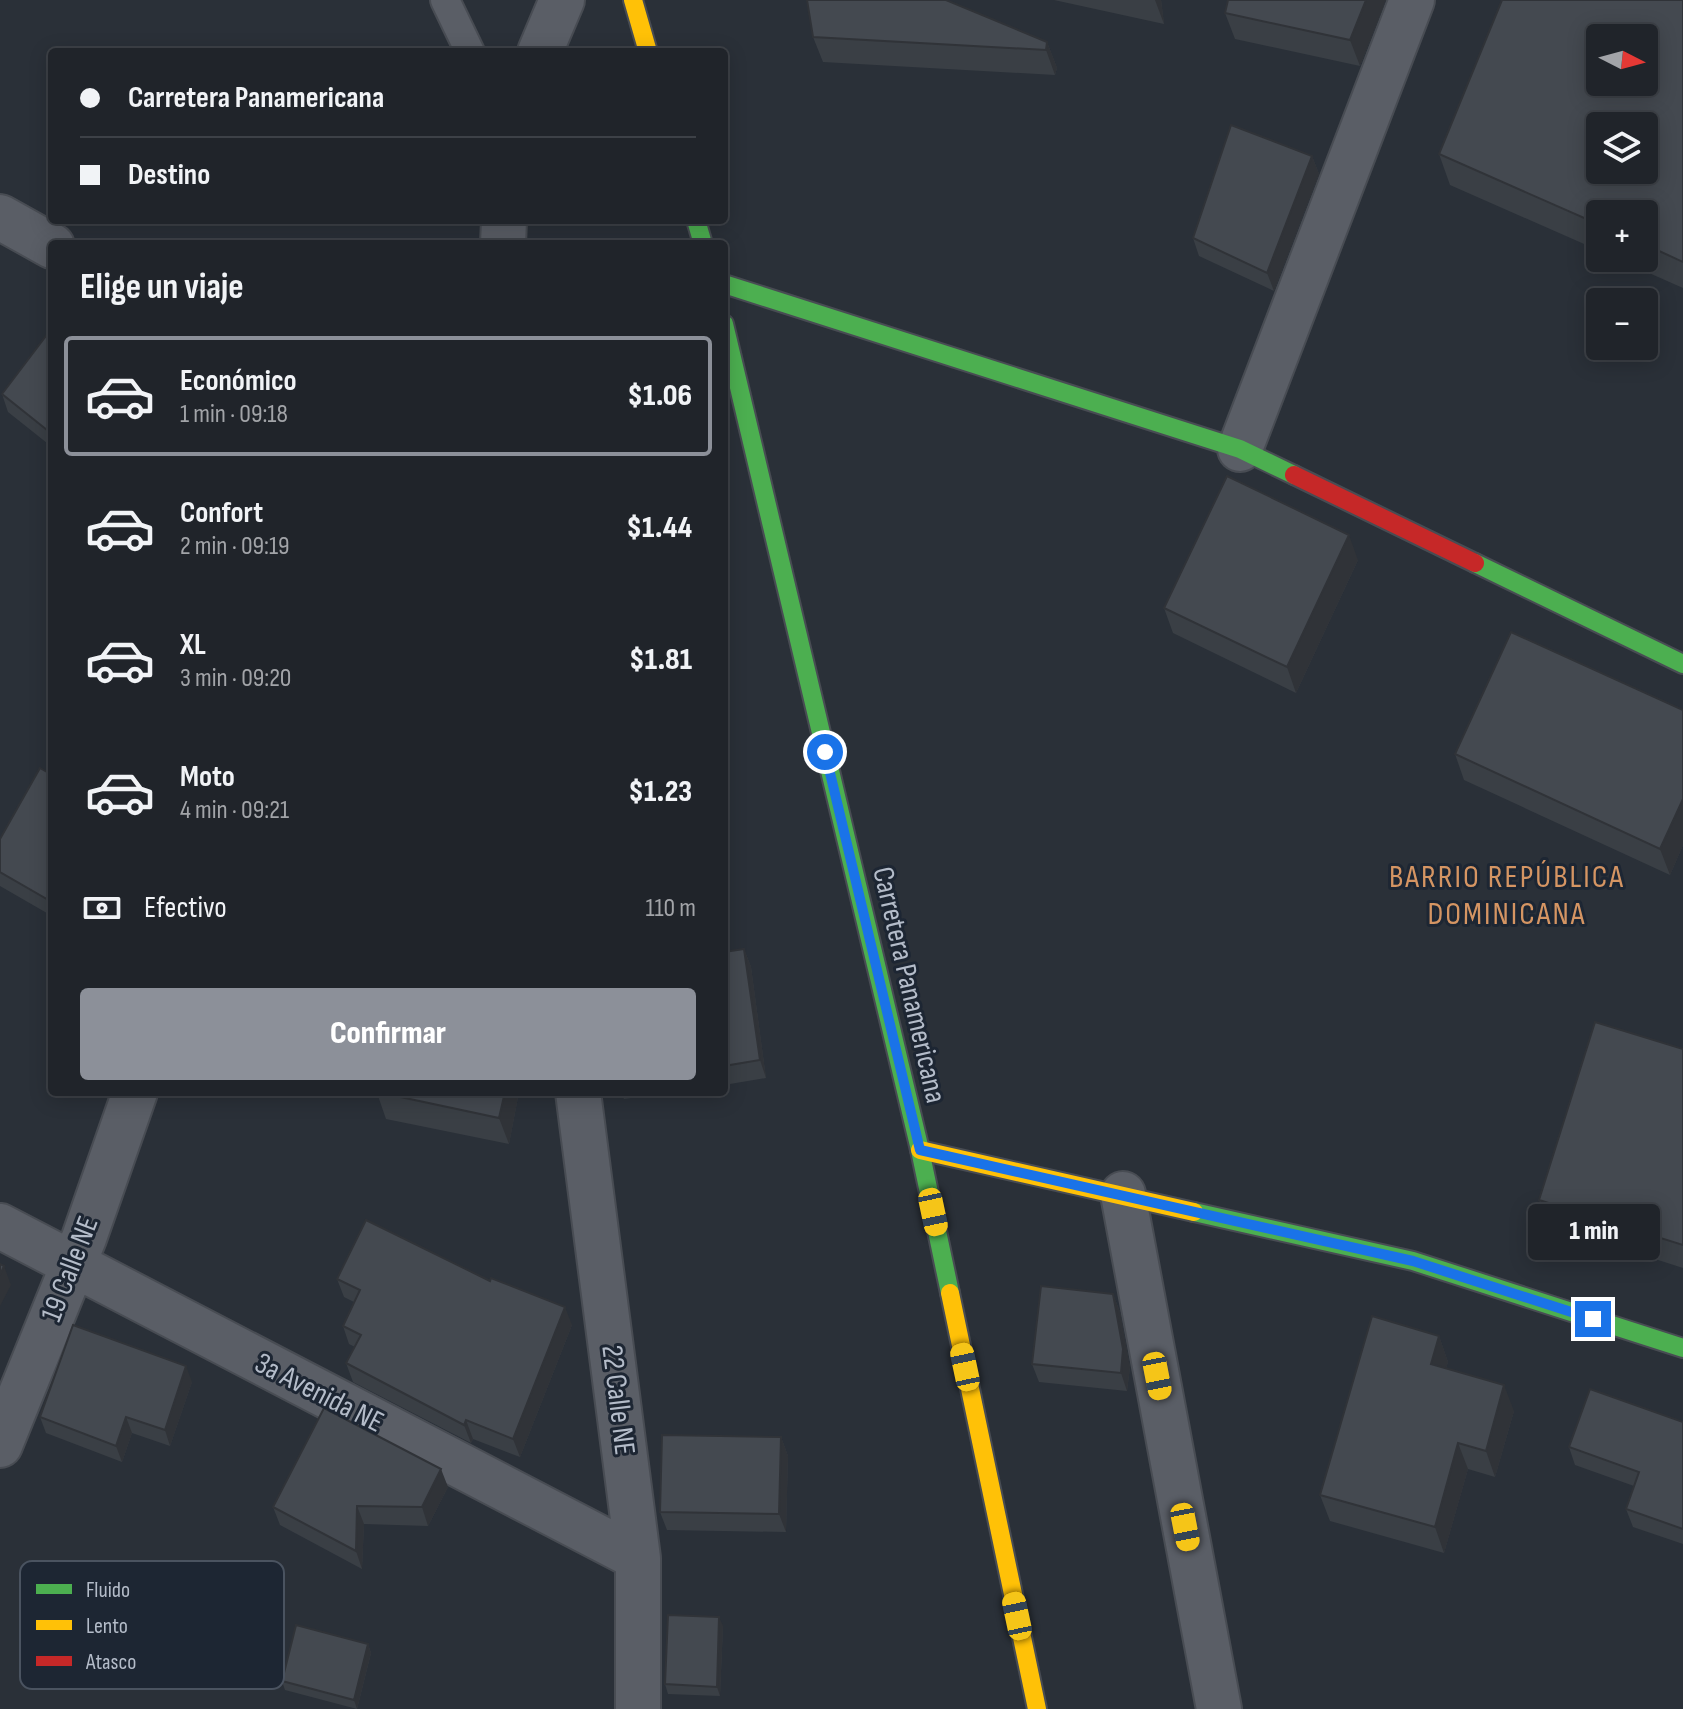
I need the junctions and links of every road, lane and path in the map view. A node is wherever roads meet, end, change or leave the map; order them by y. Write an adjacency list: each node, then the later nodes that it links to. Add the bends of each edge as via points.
1 (445, 0): 5 (lane)
2 (562, 0): 6 (street)
3 (633, 0): 7 (main road)
4 (1412, 0): 12 (street)
5 (468, 48)
6 (542, 48)
7 (647, 48)
8 (0, 217): 9 (street)
9 (48, 244)
10 (728, 285): 12 (main road)
11 (728, 341): 16 (main road, Carretera Panamericana)
12 (1240, 449): 13 (main road)
13 (1683, 664)
14 (134, 1096): 19 (street, 19 Calle NE)
15 (579, 1096): 22 (street, 22 Calle NE)
16 (920, 1150): 17 (main road); 24 (main road, Carretera Panamericana)
17 (1123, 1194): 20 (main road, via 1413,1261); 25 (street)
18 (0, 1226): 19 (street, 3a Avenida NE)
19 (73, 1265): 21 (street, 19 Calle NE); 22 (street, 3a Avenida NE)
20 (1683, 1348)
21 (0, 1445)
22 (638, 1558): 23 (street, 22 Calle NE)
23 (638, 1709)
24 (1037, 1709)
25 (1219, 1709)

